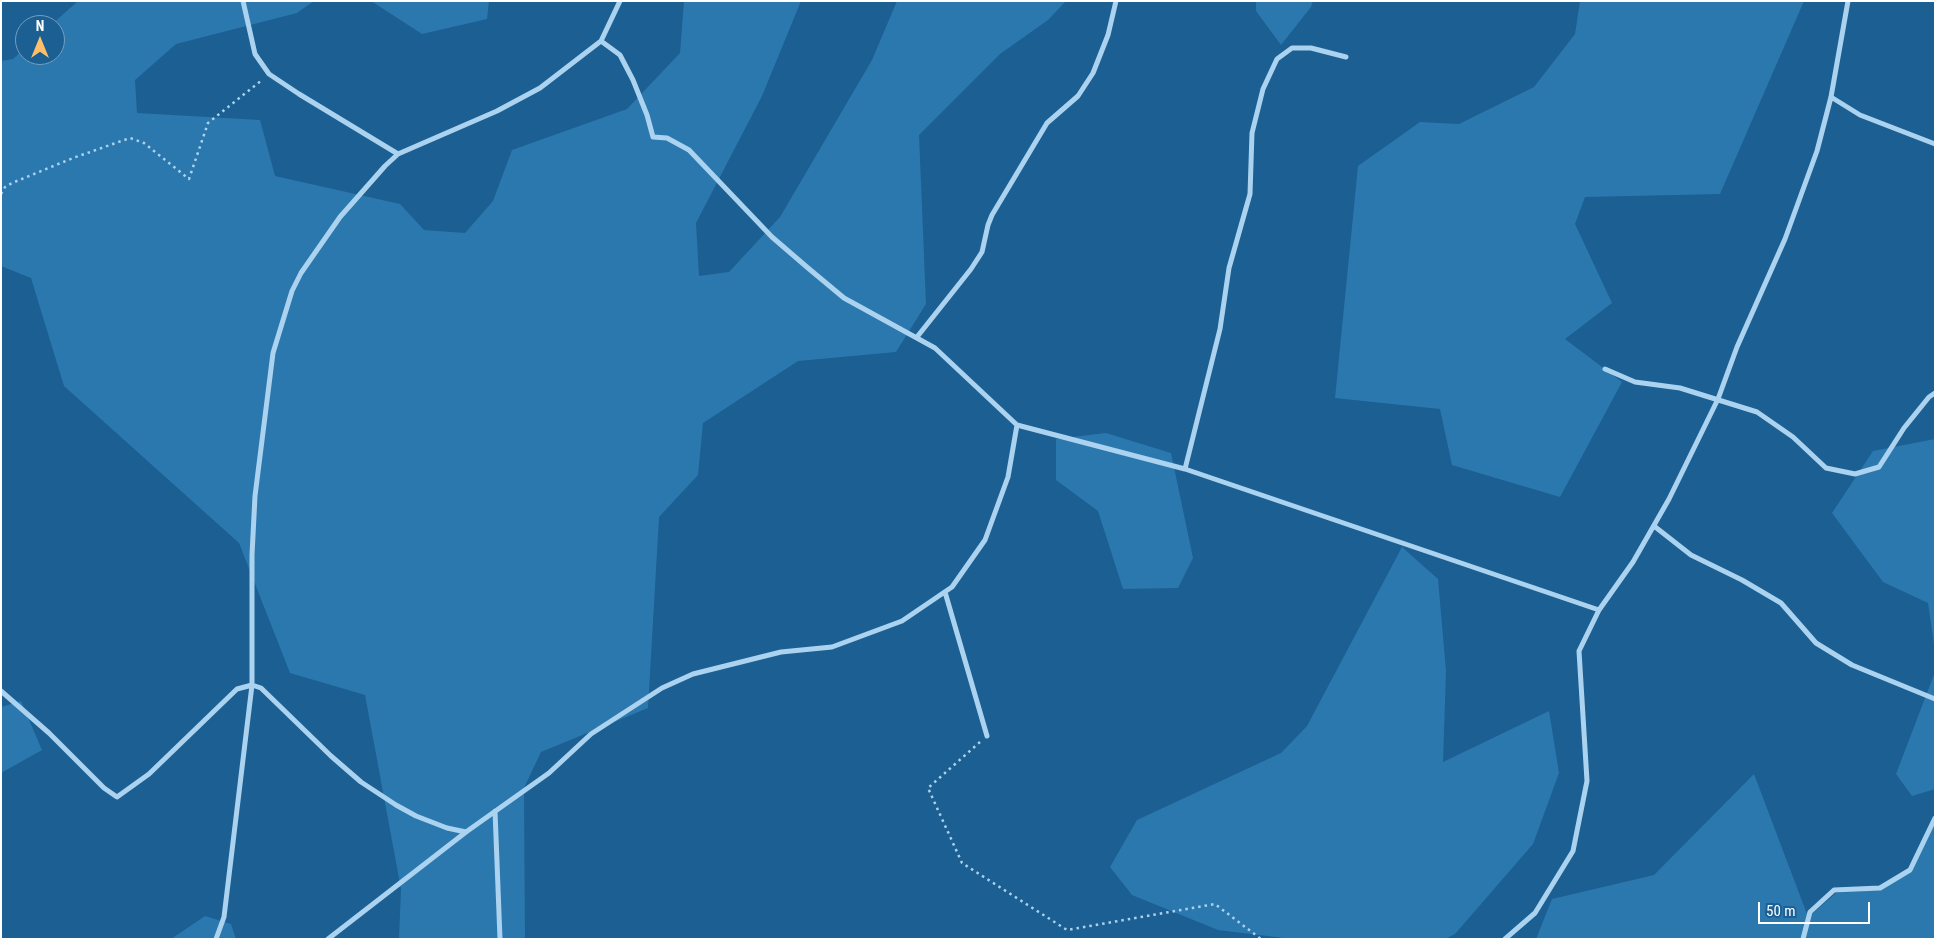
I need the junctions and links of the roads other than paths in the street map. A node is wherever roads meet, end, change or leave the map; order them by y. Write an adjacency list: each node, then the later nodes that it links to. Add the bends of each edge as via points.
1 (243, 1): 9 (street, via 255,54 269,74)
2 (620, 1): 5 (street)
3 (1116, 1): 10 (street, via 1108,35 1093,73 1078,96 1047,123 992,215 982,252)
4 (1848, 1): 7 (street)
5 (601, 41): 9 (street, via 540,88 497,111); 10 (street, via 620,55 647,115 653,138 667,138 689,150 772,237 844,298)
6 (1346, 57): 15 (street, via 1311,48 1292,48 1277,59 1262,89 1252,133 1250,194 1230,268 1220,329)
7 (1831, 97): 8 (street, via 1860,115); 13 (street, via 1817,151 1785,239)
8 (1935, 144)
9 (398, 154): 19 (street, via 340,217 301,273 292,291 274,353 255,496)
10 (917, 337): 14 (street, via 935,348)
11 (1605, 369): 13 (street, via 1635,382 1680,388)
12 (1935, 393): 13 (street, via 1904,428 1879,467 1855,474 1826,468 1793,437 1757,412)
13 (1718, 399): 16 (street)
14 (1017, 425): 15 (street); 17 (street, via 1008,477 984,540)
15 (1186, 469): 18 (street)
16 (1654, 526): 18 (street); 21 (street, via 1692,555 1781,603 1816,642 1852,665)
17 (945, 592): 22 (street); 23 (street, via 902,622 832,647 781,652 693,674 662,688 591,734 549,773)
18 (1599, 610): 29 (street, via 1579,651 1587,781 1573,851 1535,913)
19 (252, 686): 20 (street, via 237,689 149,774 117,797); 25 (street, via 261,688 361,782 424,819); 26 (street, via 224,917)
20 (1, 691)
21 (1935, 700)
22 (987, 736)
23 (496, 811): 25 (street); 28 (street)
24 (1935, 818): 30 (street, via 1910,870 1880,888 1834,890 1810,912)
25 (466, 832): 27 (street)
26 (216, 939)
27 (328, 939)
28 (500, 939)
29 (1504, 939)
30 (1803, 939)

